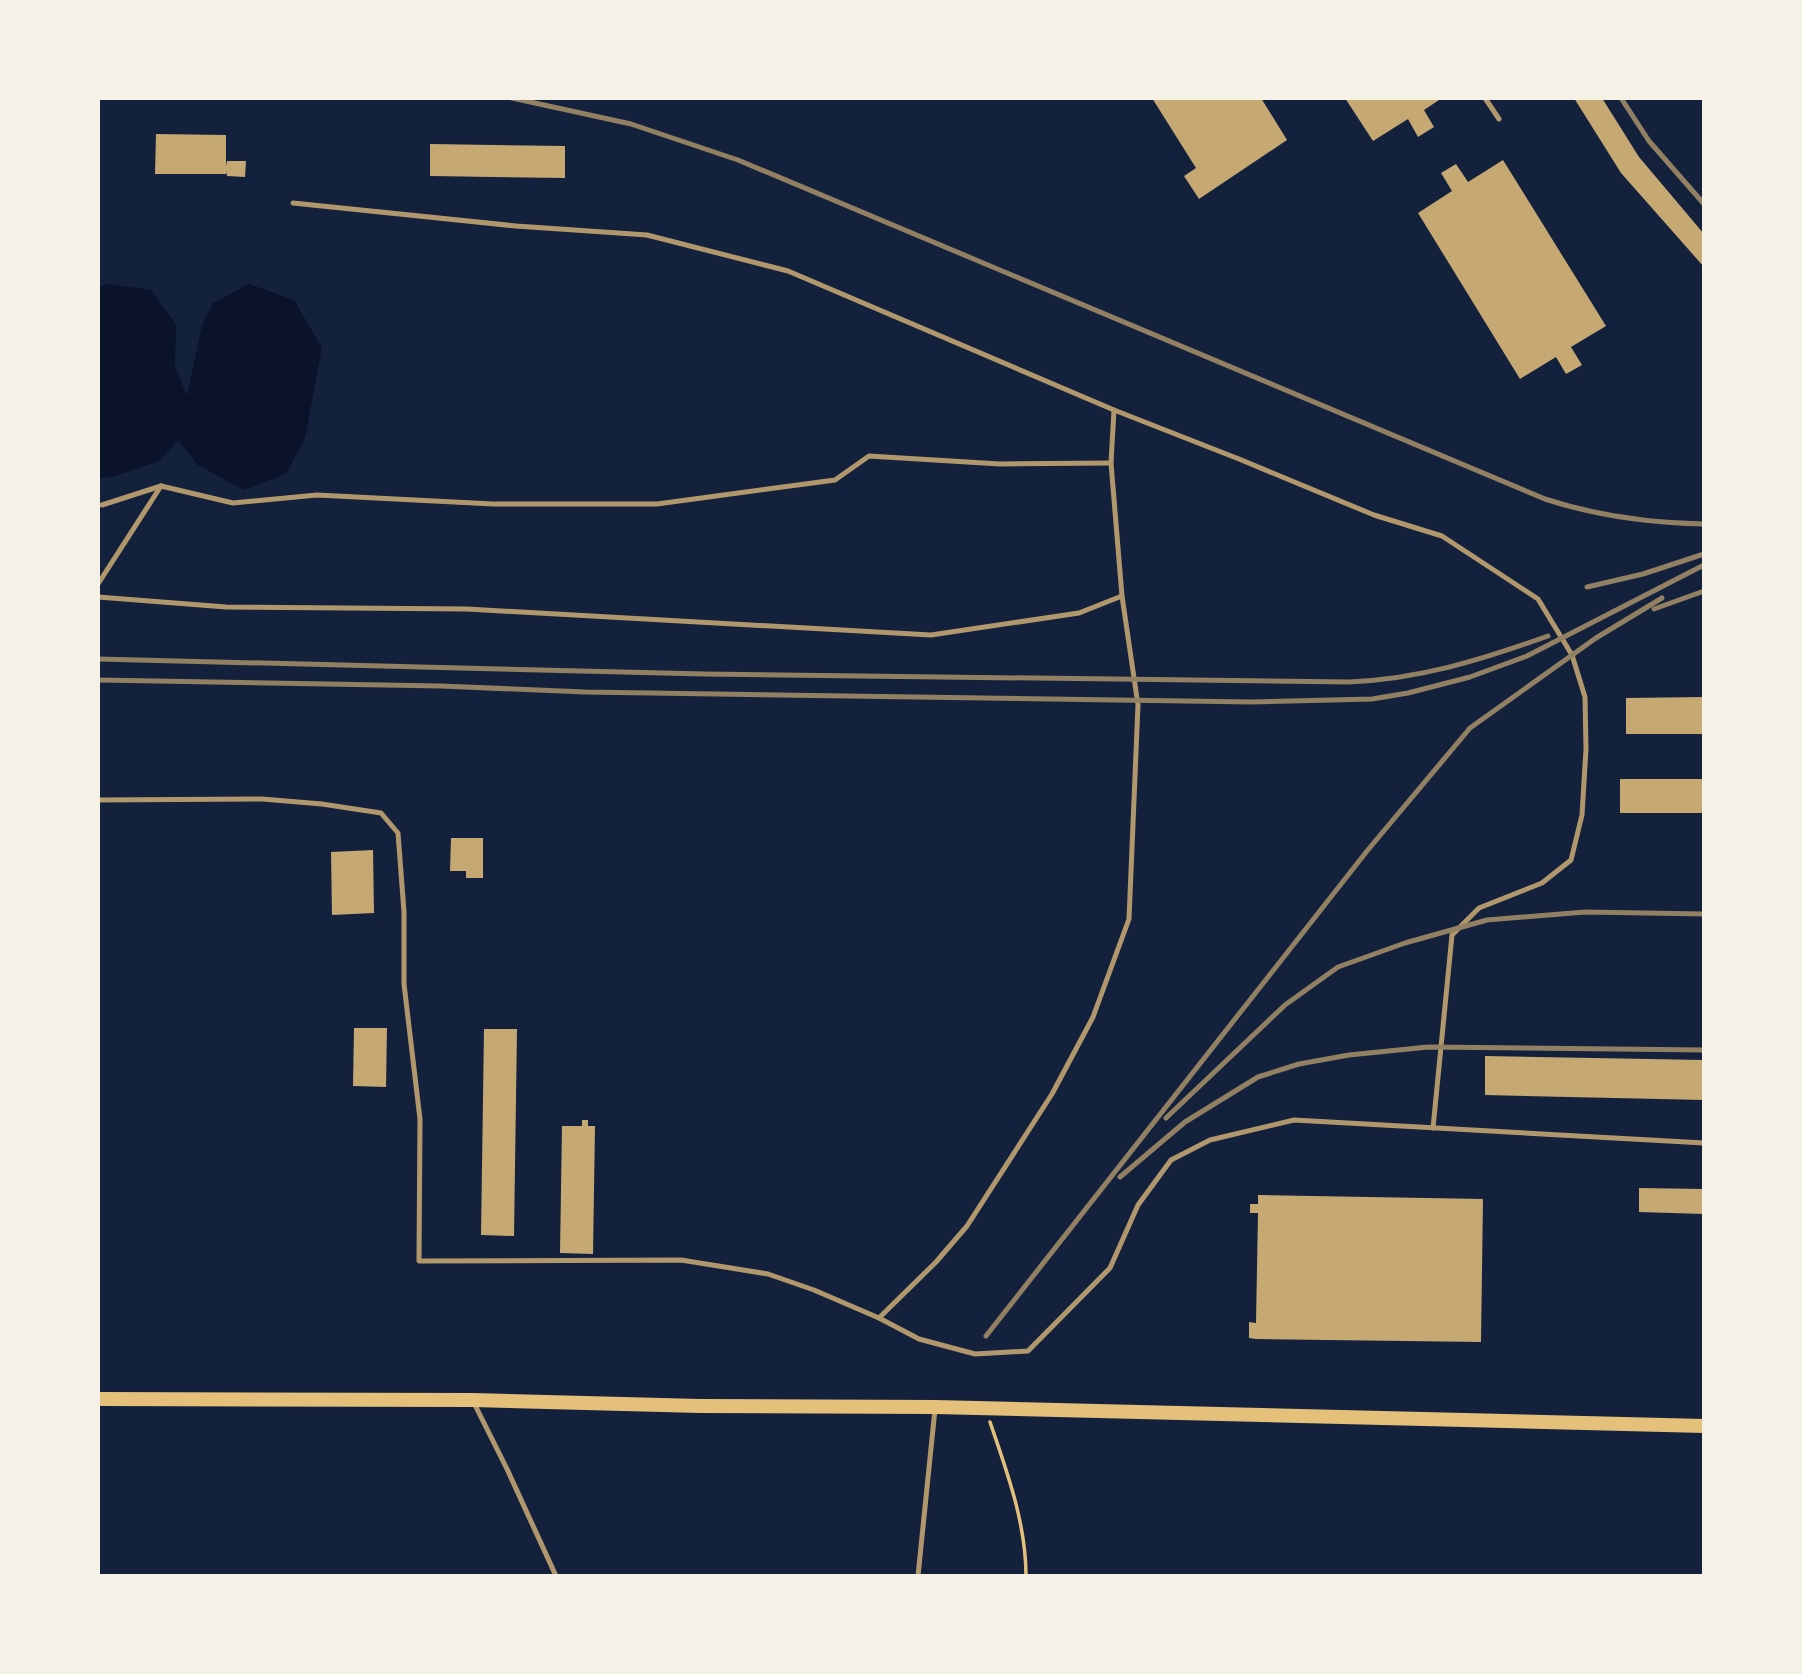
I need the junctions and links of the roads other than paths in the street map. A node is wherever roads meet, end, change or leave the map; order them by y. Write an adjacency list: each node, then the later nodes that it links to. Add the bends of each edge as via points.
1 (1485, 98): 2 (lane)
2 (1499, 119)
3 (293, 203): 4 (lane, via 647,235 775,267)
4 (1114, 410): 5 (lane); 12 (lane, via 1374,516 1442,536 1538,599 1572,655 1585,697 1586,749 1582,815 1571,860 1542,883 1479,908 1452,935)
5 (1111, 463): 6 (lane, via 1000,464 869,456 835,480 657,504 493,504 317,495 233,503); 9 (lane)
6 (161, 486): 7 (lane); 8 (lane)
7 (102, 505)
8 (98, 584)
9 (1122, 596): 10 (lane, via 1079,613 931,635 467,609 226,607); 14 (lane, via 1138,705 1129,919 1093,1017 1052,1094 967,1226)
10 (98, 597)
11 (98, 800): 14 (lane, via 262,799 322,804 381,813 398,834 404,984 420,1119 419,1261 681,1261 768,1274)
12 (1433, 1128): 13 (lane); 14 (lane, via 1294,1120 1210,1140 1171,1160 1138,1205 1110,1268 1028,1351 975,1354 919,1339)
13 (1704, 1143)
14 (879, 1318)
15 (98, 1399): 16 (main road)
16 (472, 1400): 17 (main road); 19 (lane)
17 (935, 1407): 18 (main road); 20 (lane)
18 (1704, 1426)
19 (556, 1576)
20 (918, 1576)

